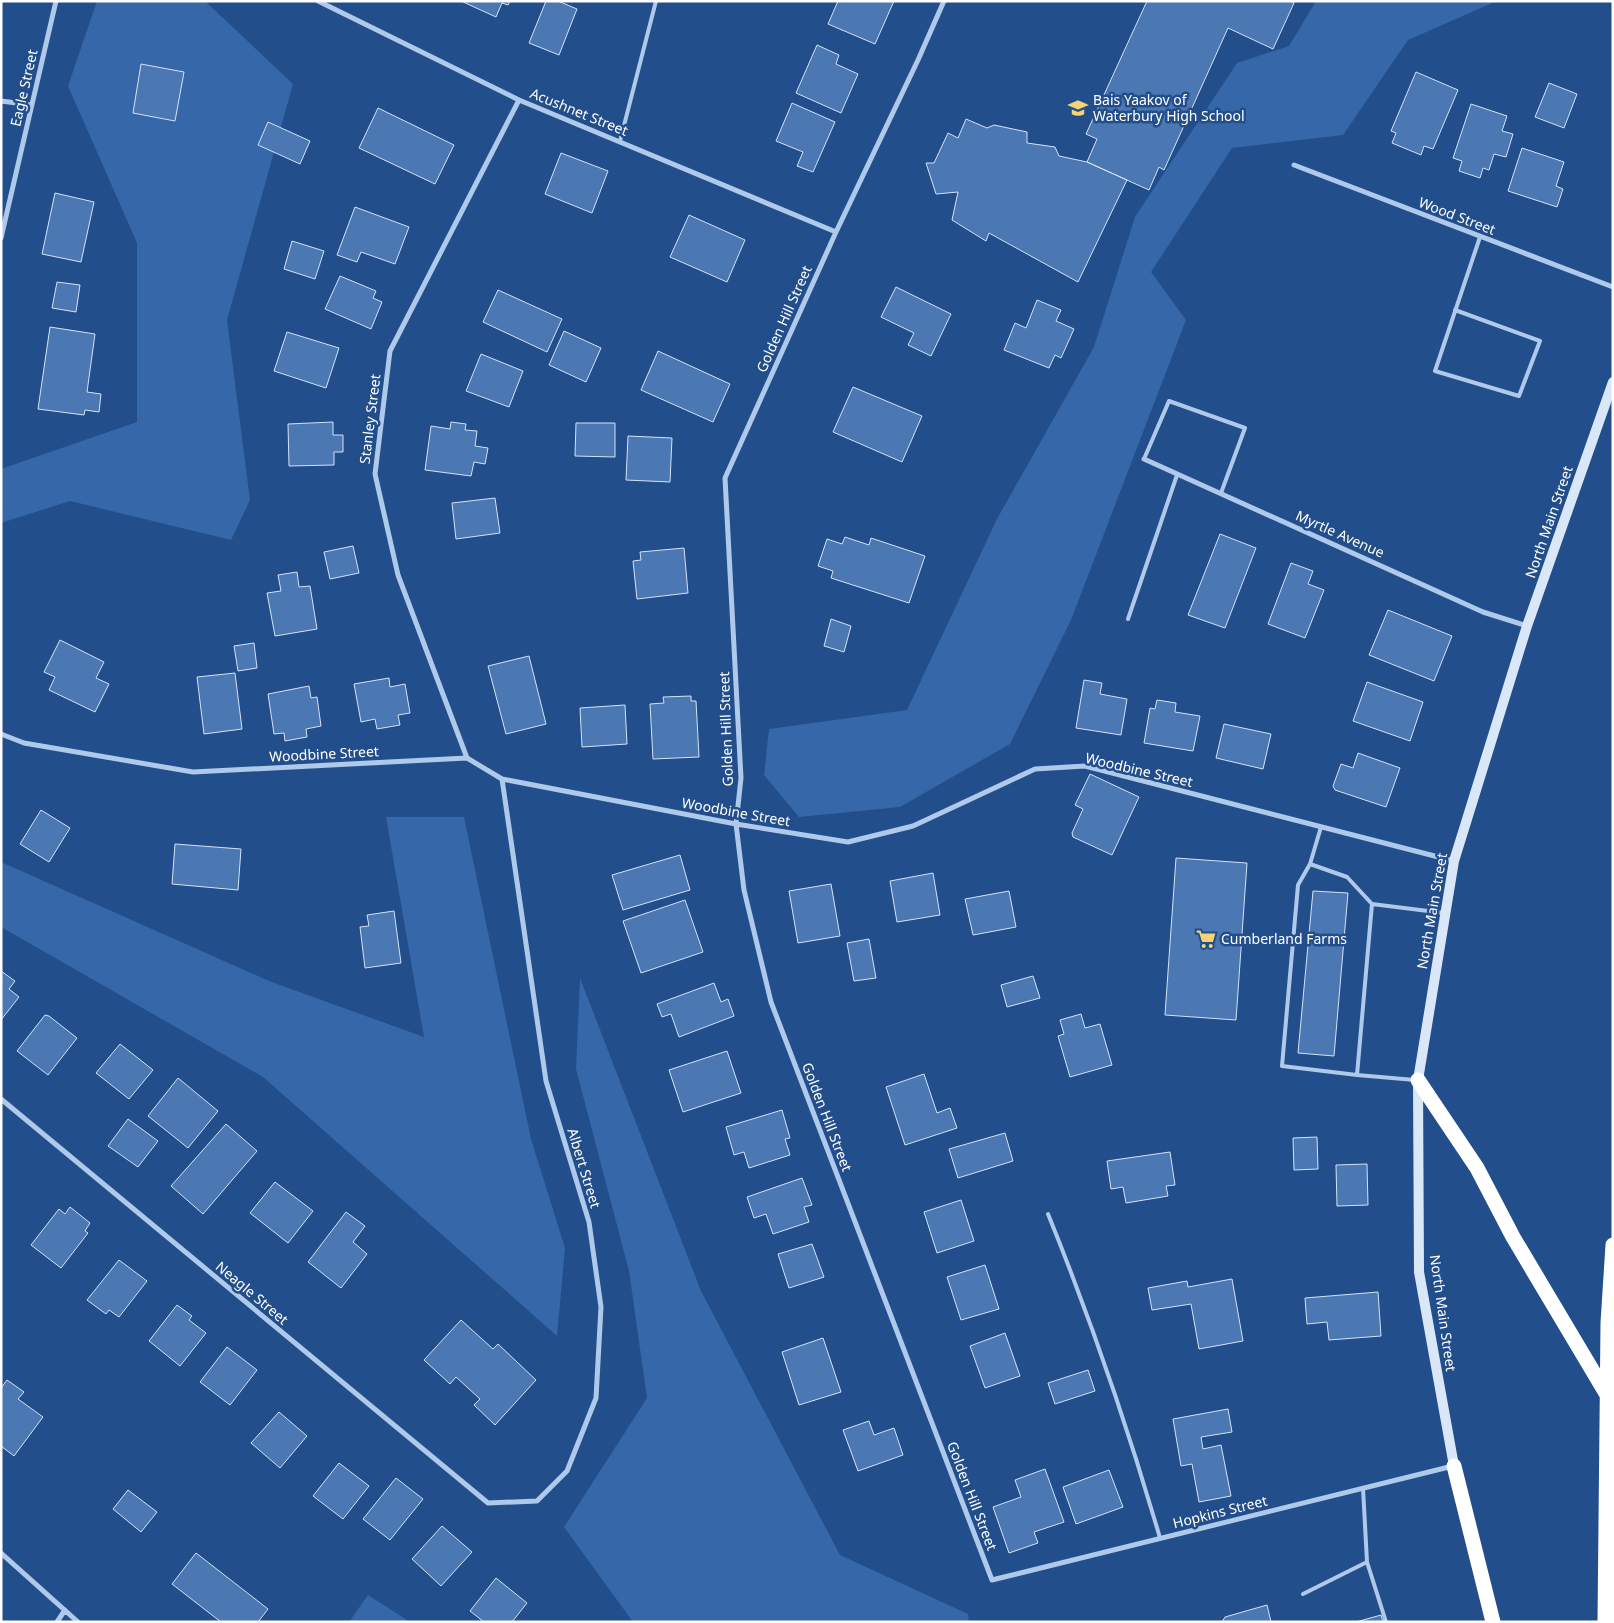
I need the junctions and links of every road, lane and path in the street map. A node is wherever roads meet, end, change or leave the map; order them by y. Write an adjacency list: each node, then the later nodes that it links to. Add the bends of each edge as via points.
1 (56, 1): 7 (street, Eagle Street)
2 (318, 1): 6 (street, Acushnet Street)
3 (656, 1): 8 (lane)
4 (944, 1): 10 (street, Golden Hill Street)
5 (1, 100): 7 (street)
6 (519, 100): 8 (street, Acushnet Street); 22 (street, Stanley Street, via 390,352 375,474 398,575)
7 (32, 105): 12 (street, Eagle Street)
8 (620, 141): 10 (street, Acushnet Street)
9 (1294, 165): 11 (street, Wood Street)
10 (836, 232): 24 (street, Golden Hill Street, via 725,478 741,778)
11 (1480, 237): 13 (street, Wood Street); 14 (lane)
12 (1, 238)
13 (1613, 287)
14 (1455, 310): 14 (lane, via 1435,371 1519,396 1540,341)
15 (1613, 382): 20 (main road, North Main Street)
16 (1144, 459): 17 (street, Myrtle Avenue); 18 (lane, via 1170,400 1245,428)
17 (1177, 475): 18 (street, Myrtle Avenue); 19 (lane)
18 (1221, 492): 20 (street, Myrtle Avenue, via 1483,612)
19 (1128, 620)
20 (1527, 626): 26 (main road, North Main Street)
21 (1, 734): 22 (street, Woodbine Street, via 24,743 193,772)
22 (467, 758): 23 (street, Woodbine Street)
23 (502, 779): 24 (street, Woodbine Street); 38 (street, Albert Street, via 546,1081 589,1222 601,1307 596,1398 566,1471 537,1501)
24 (736, 824): 25 (street, Woodbine Street, via 848,842 913,826 1035,769 1086,766); 42 (street, Golden Hill Street, via 744,890 771,1002)
25 (1321, 827): 26 (street, Woodbine Street); 27 (lane)
26 (1454, 861): 29 (main road, North Main Street)
27 (1310, 864): 28 (lane, via 1347,878); 30 (lane, via 1298,885 1282,1066)
28 (1372, 904): 29 (lane); 30 (lane)
29 (1444, 913): 31 (main road, North Main Street)
30 (1357, 1075): 31 (lane)
31 (1418, 1080): 35 (highway, via 1477,1168 1513,1237); 36 (main road, North Main Street, via 1420,1272)
32 (1, 1099): 38 (street, Neagle Street)
33 (1048, 1214): 39 (lane, via 1102,1358)
34 (1613, 1245): 49 (highway, via 1608,1323)
35 (1613, 1405)
36 (1454, 1466): 37 (street, Hopkins Street); 48 (highway)
37 (1364, 1488): 39 (street, Hopkins Street); 41 (lane)
38 (488, 1504)
39 (1160, 1538): 42 (street, Hopkins Street)
40 (1, 1553): 44 (street)
41 (1368, 1562): 43 (lane); 47 (lane)
42 (992, 1580)
43 (1303, 1594)
44 (65, 1610): 45 (street); 46 (street)
45 (57, 1622)
46 (78, 1622)
47 (1386, 1622)
48 (1493, 1622)
49 (1605, 1622)

